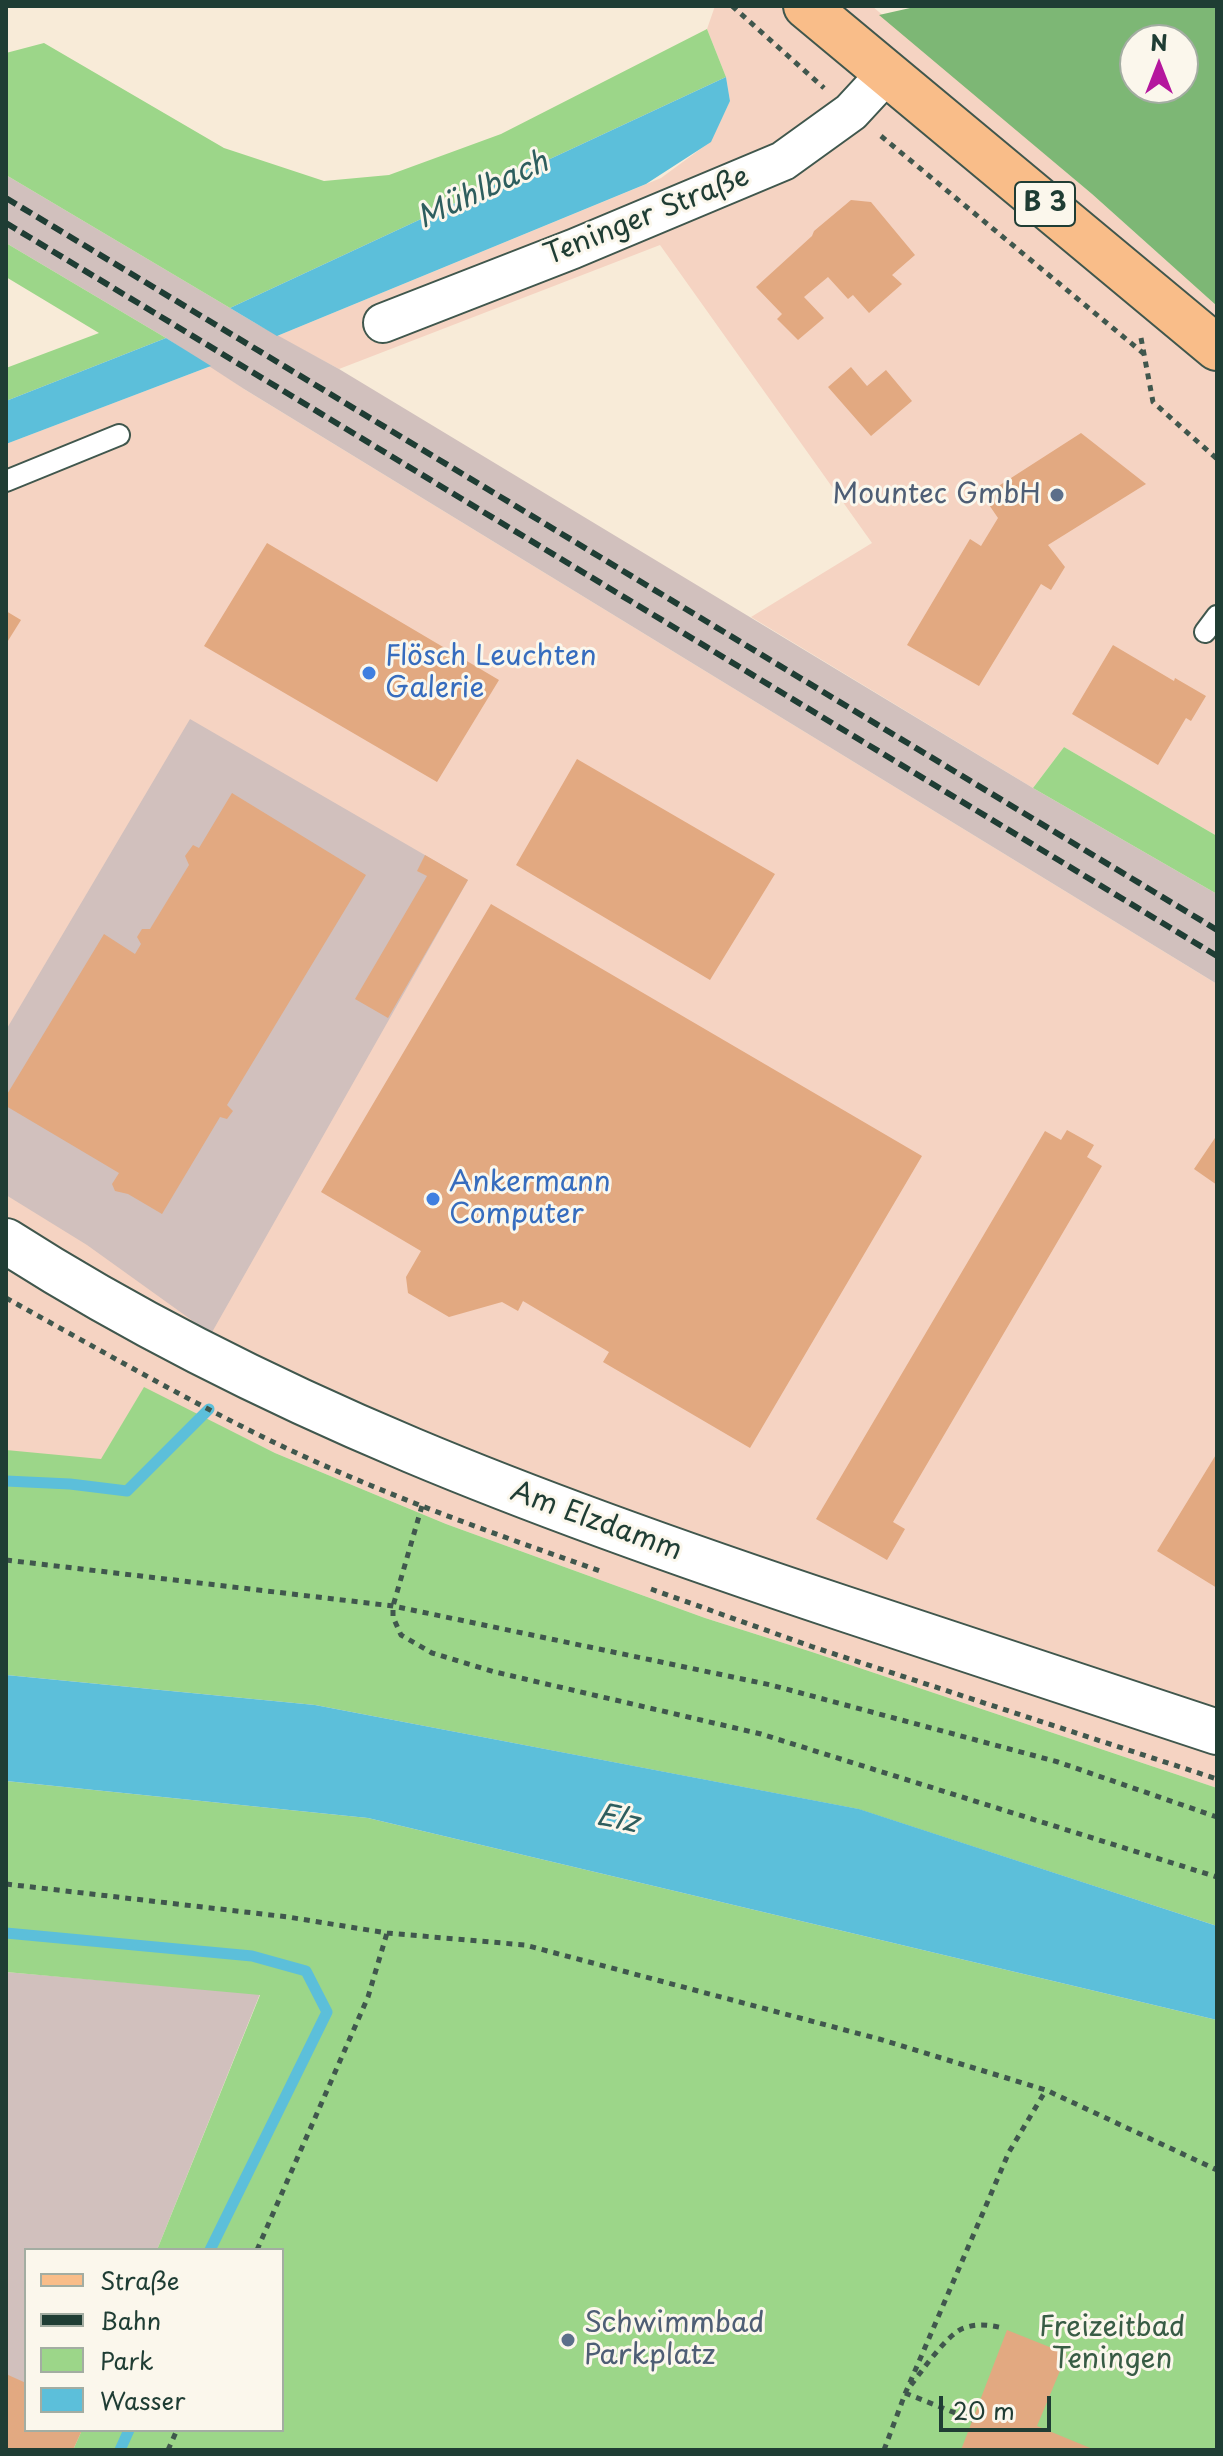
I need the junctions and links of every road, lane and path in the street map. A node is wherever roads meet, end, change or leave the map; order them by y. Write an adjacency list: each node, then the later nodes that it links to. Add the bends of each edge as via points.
1 (732, 6): 4 (path)
2 (806, 6): 3 (main road, B 3)
3 (887, 73): 4 (street, Teninger Straße); 6 (main road, B 3)
4 (851, 112): 5 (street, Teninger Straße, via 783,161); 8 (path, via 1143,353 1153,402)
5 (383, 323)
6 (1217, 348)
7 (119, 435): 9 (lane)
8 (1217, 459)
9 (6, 481)
10 (6, 1241): 14 (street, Am Elzdamm, via 173,1338 477,1478 721,1568)
11 (422, 1506): 13 (path)
12 (6, 1560): 13 (path)
13 (393, 1606): 15 (path, via 771,1685 1058,1762); 16 (path, via 401,1635 432,1653 761,1734)
14 (1217, 1732)
15 (1217, 1817)
16 (1217, 1877)
17 (6, 1884): 18 (path)
18 (387, 1933): 19 (path, via 525,1945 879,2039); 21 (path, via 368,1997)
19 (1046, 2090): 20 (path); 23 (path, via 1009,2152)
20 (1217, 2170)
21 (258, 2248)
22 (1003, 2328): 23 (path, via 961,2328)
23 (905, 2394): 24 (path); 25 (path)
24 (973, 2420)
25 (884, 2450)

